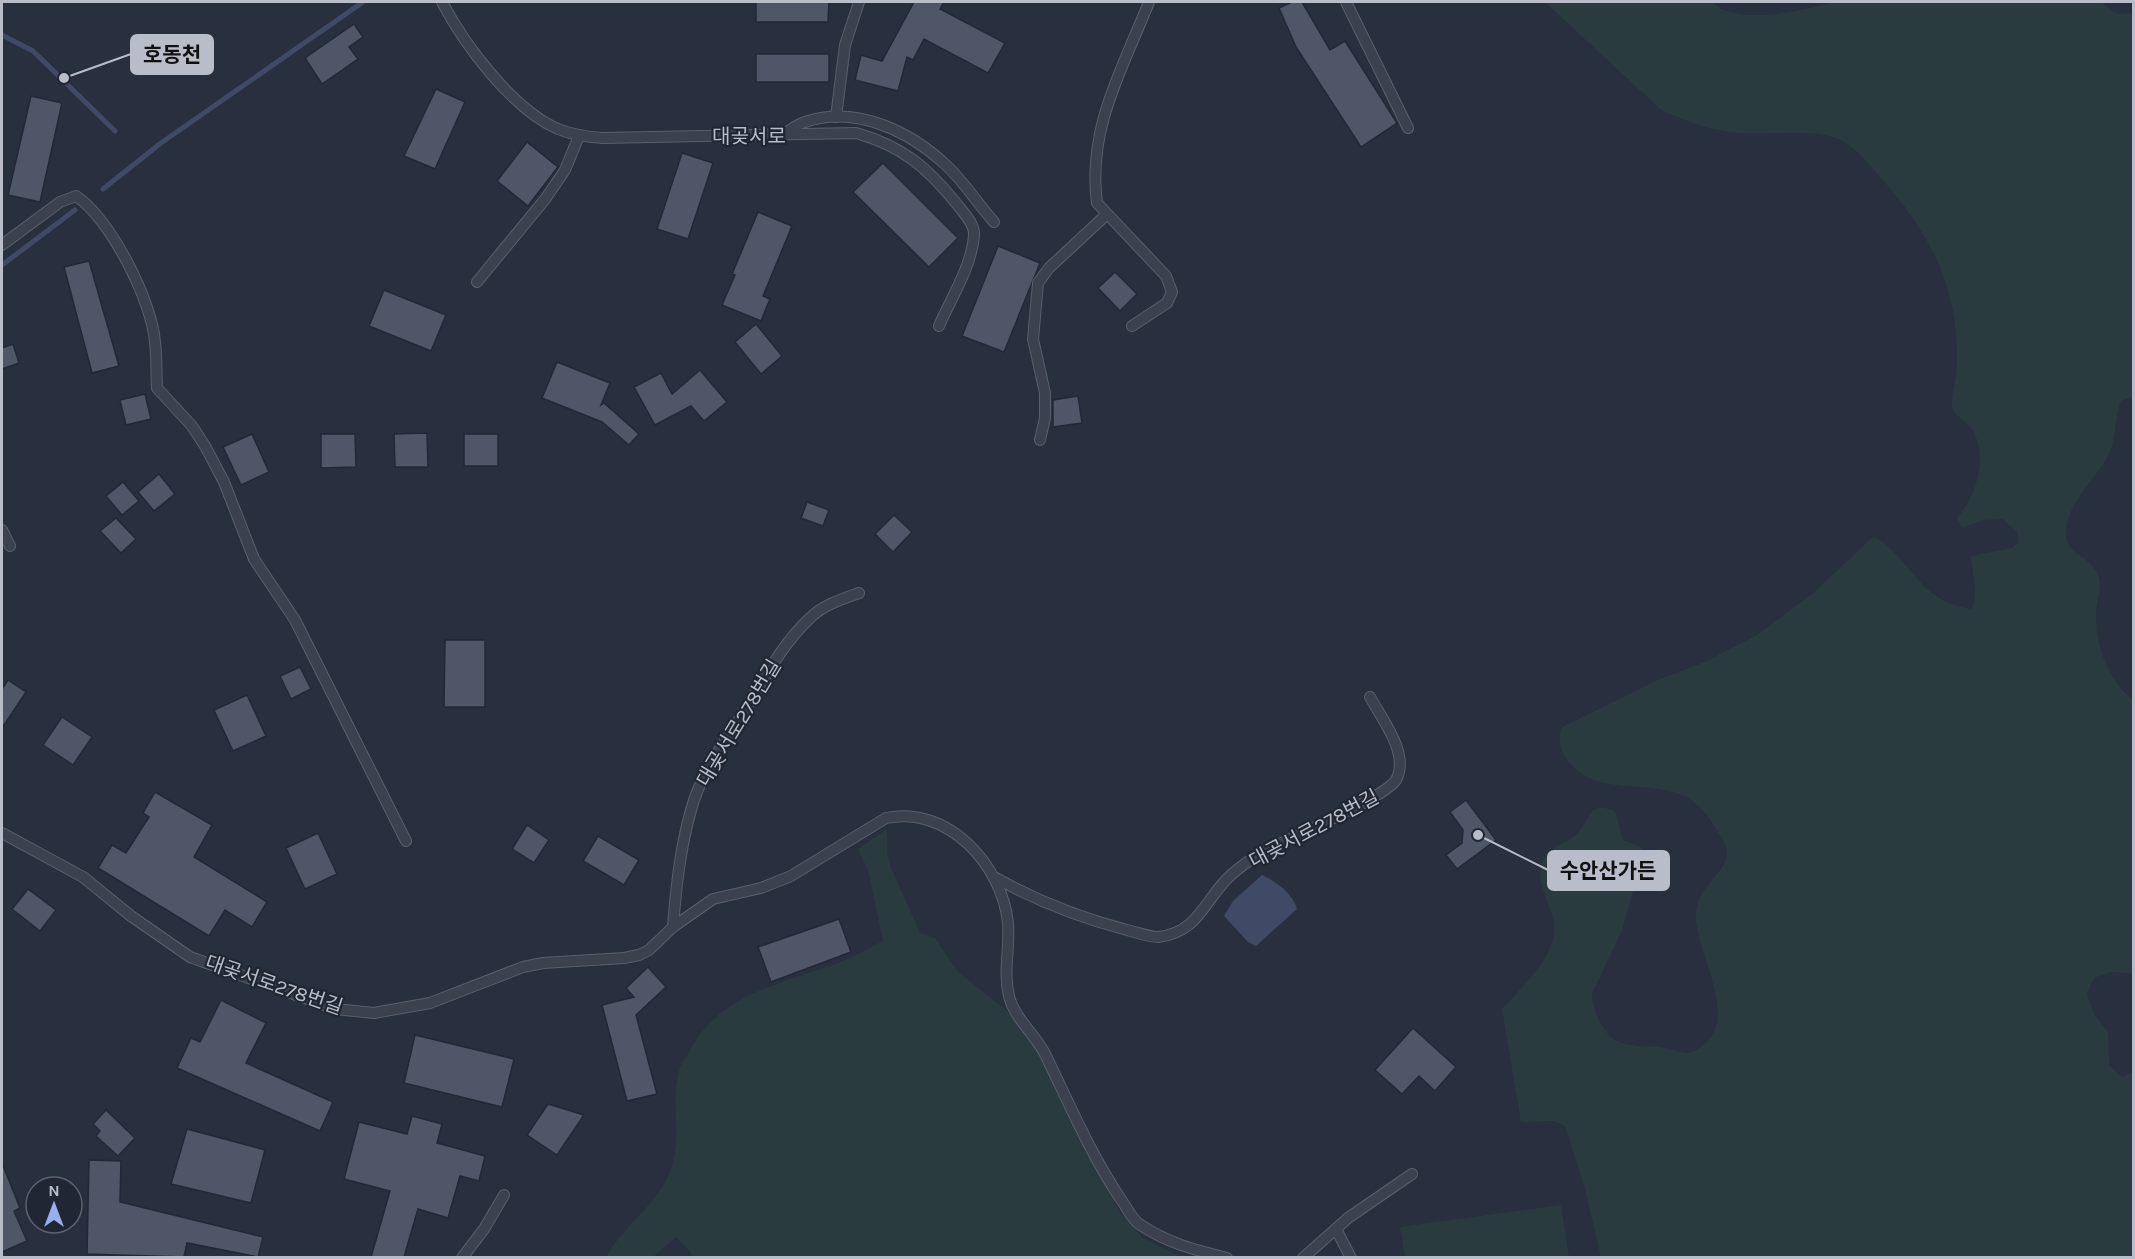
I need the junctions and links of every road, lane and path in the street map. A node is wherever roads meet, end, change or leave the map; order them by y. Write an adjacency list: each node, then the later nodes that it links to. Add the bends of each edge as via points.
1 (442, 2): 7 (lane, 대곶서로, via 467,46 489,73 527,108 556,128)
2 (859, 2): 5 (lane, via 845,45)
3 (1149, 2): 9 (lane, via 1116,75 1098,144 1095,187 1097,203)
4 (1346, 2): 6 (lane)
5 (836, 117): 8 (lane, via 804,122); 10 (lane, via 872,121 923,145 949,167)
6 (1408, 128)
7 (579, 136): 8 (lane, 대곶서로); 12 (lane, via 565,170 546,198)
8 (781, 136): 13 (lane, 대곶서로, via 856,133 873,138 926,168 966,214 975,232 972,251)
9 (1106, 214): 14 (lane, via 1166,276 1172,292 1167,303); 15 (lane, via 1038,283 1033,339 1045,393)
10 (994, 222)
11 (2, 245): 21 (lane, via 60,202 76,196 89,204 129,264 147,310 155,341 157,388 205,446 224,482 254,559 295,620)
12 (477, 282)
13 (939, 326)
14 (1132, 326)
15 (1040, 440)
16 (2, 530): 17 (lane)
17 (10, 546)
18 (859, 593): 23 (lane, 대곶서로278번길, via 834,602 794,634 703,776 678,867)
19 (1370, 697): 22 (lane, 대곶서로278번길, via 1395,743 1401,764 1396,780 1386,792 1257,856 1230,875 1190,925 1175,934 1154,937 1101,923)
20 (2, 833): 23 (lane, 대곶서로278번길, via 83,877 190,957 335,1009 402,1009 430,1003 523,967 639,955)
21 (406, 841)
22 (996, 878): 23 (lane, 대곶서로278번길, via 988,864 956,835 919,816 902,814 886,818 777,882 713,899); 28 (lane, 대곶서로278번길, via 1008,923 1009,998 1044,1051 1100,1169 1137,1222 1180,1247)
23 (673, 927)
24 (1412, 1174): 26 (lane)
25 (504, 1195): 27 (lane)
26 (1336, 1229): 29 (lane); 30 (lane)
27 (462, 1257)
28 (1227, 1257)
29 (1304, 1257)
30 (1351, 1257)

